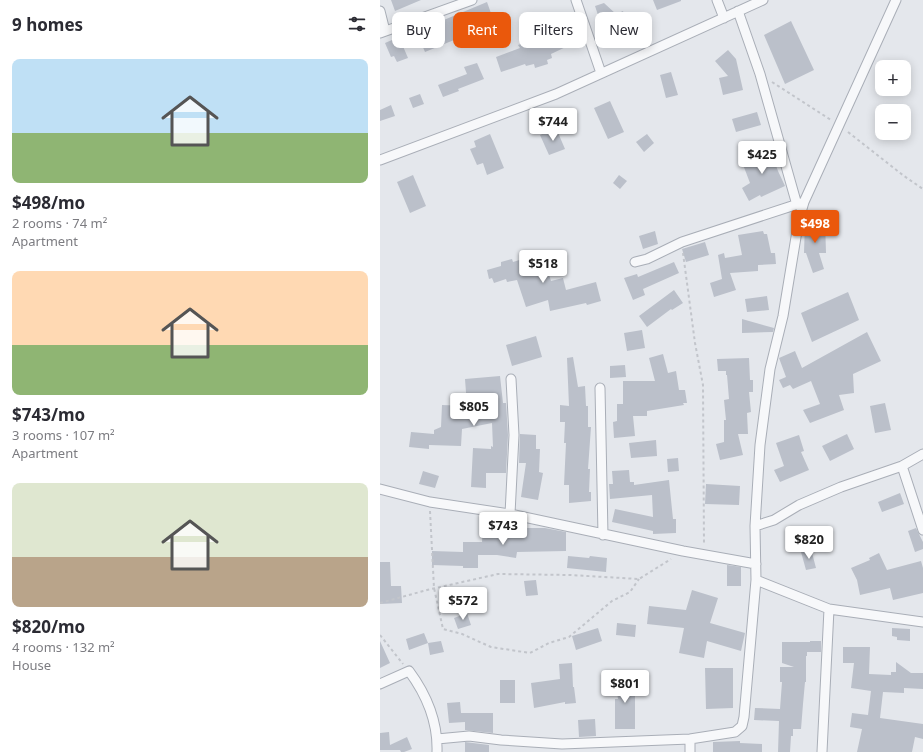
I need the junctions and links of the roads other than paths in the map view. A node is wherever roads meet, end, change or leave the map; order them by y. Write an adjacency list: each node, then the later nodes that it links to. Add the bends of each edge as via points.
1 (472, 0): 9 (street)
2 (576, 0): 10 (street)
3 (717, 0): 8 (street)
4 (763, 0): 7 (street)
5 (896, 0): 12 (street)
6 (380, 11): 9 (street)
7 (738, 12): 8 (street); 12 (street)
8 (724, 18): 10 (street)
9 (382, 32)
10 (601, 73): 11 (street, via 556,94)
11 (380, 160)
12 (800, 204): 13 (street, via 682,242); 20 (street, via 783,316 770,369 760,445)
13 (635, 262)
14 (511, 379): 19 (street, via 514,435)
15 (600, 388): 22 (street)
16 (923, 454): 17 (street)
17 (902, 466): 20 (street, via 841,487 799,505 774,520); 21 (street)
18 (380, 489): 19 (street, via 430,502)
19 (510, 514): 22 (street)
20 (755, 526): 23 (street)
21 (923, 530)
22 (603, 535): 23 (street)
23 (756, 564): 24 (street)
24 (756, 580): 25 (street); 29 (street, via 742,726 735,732)
25 (829, 609): 26 (street); 33 (street)
26 (923, 622)
27 (380, 684): 28 (street, via 409,671 426,696)
28 (437, 739): 30 (street, via 470,736); 31 (street)
29 (690, 739): 30 (street); 32 (street)
30 (562, 748)
31 (437, 752)
32 (690, 752)
33 (822, 752)

